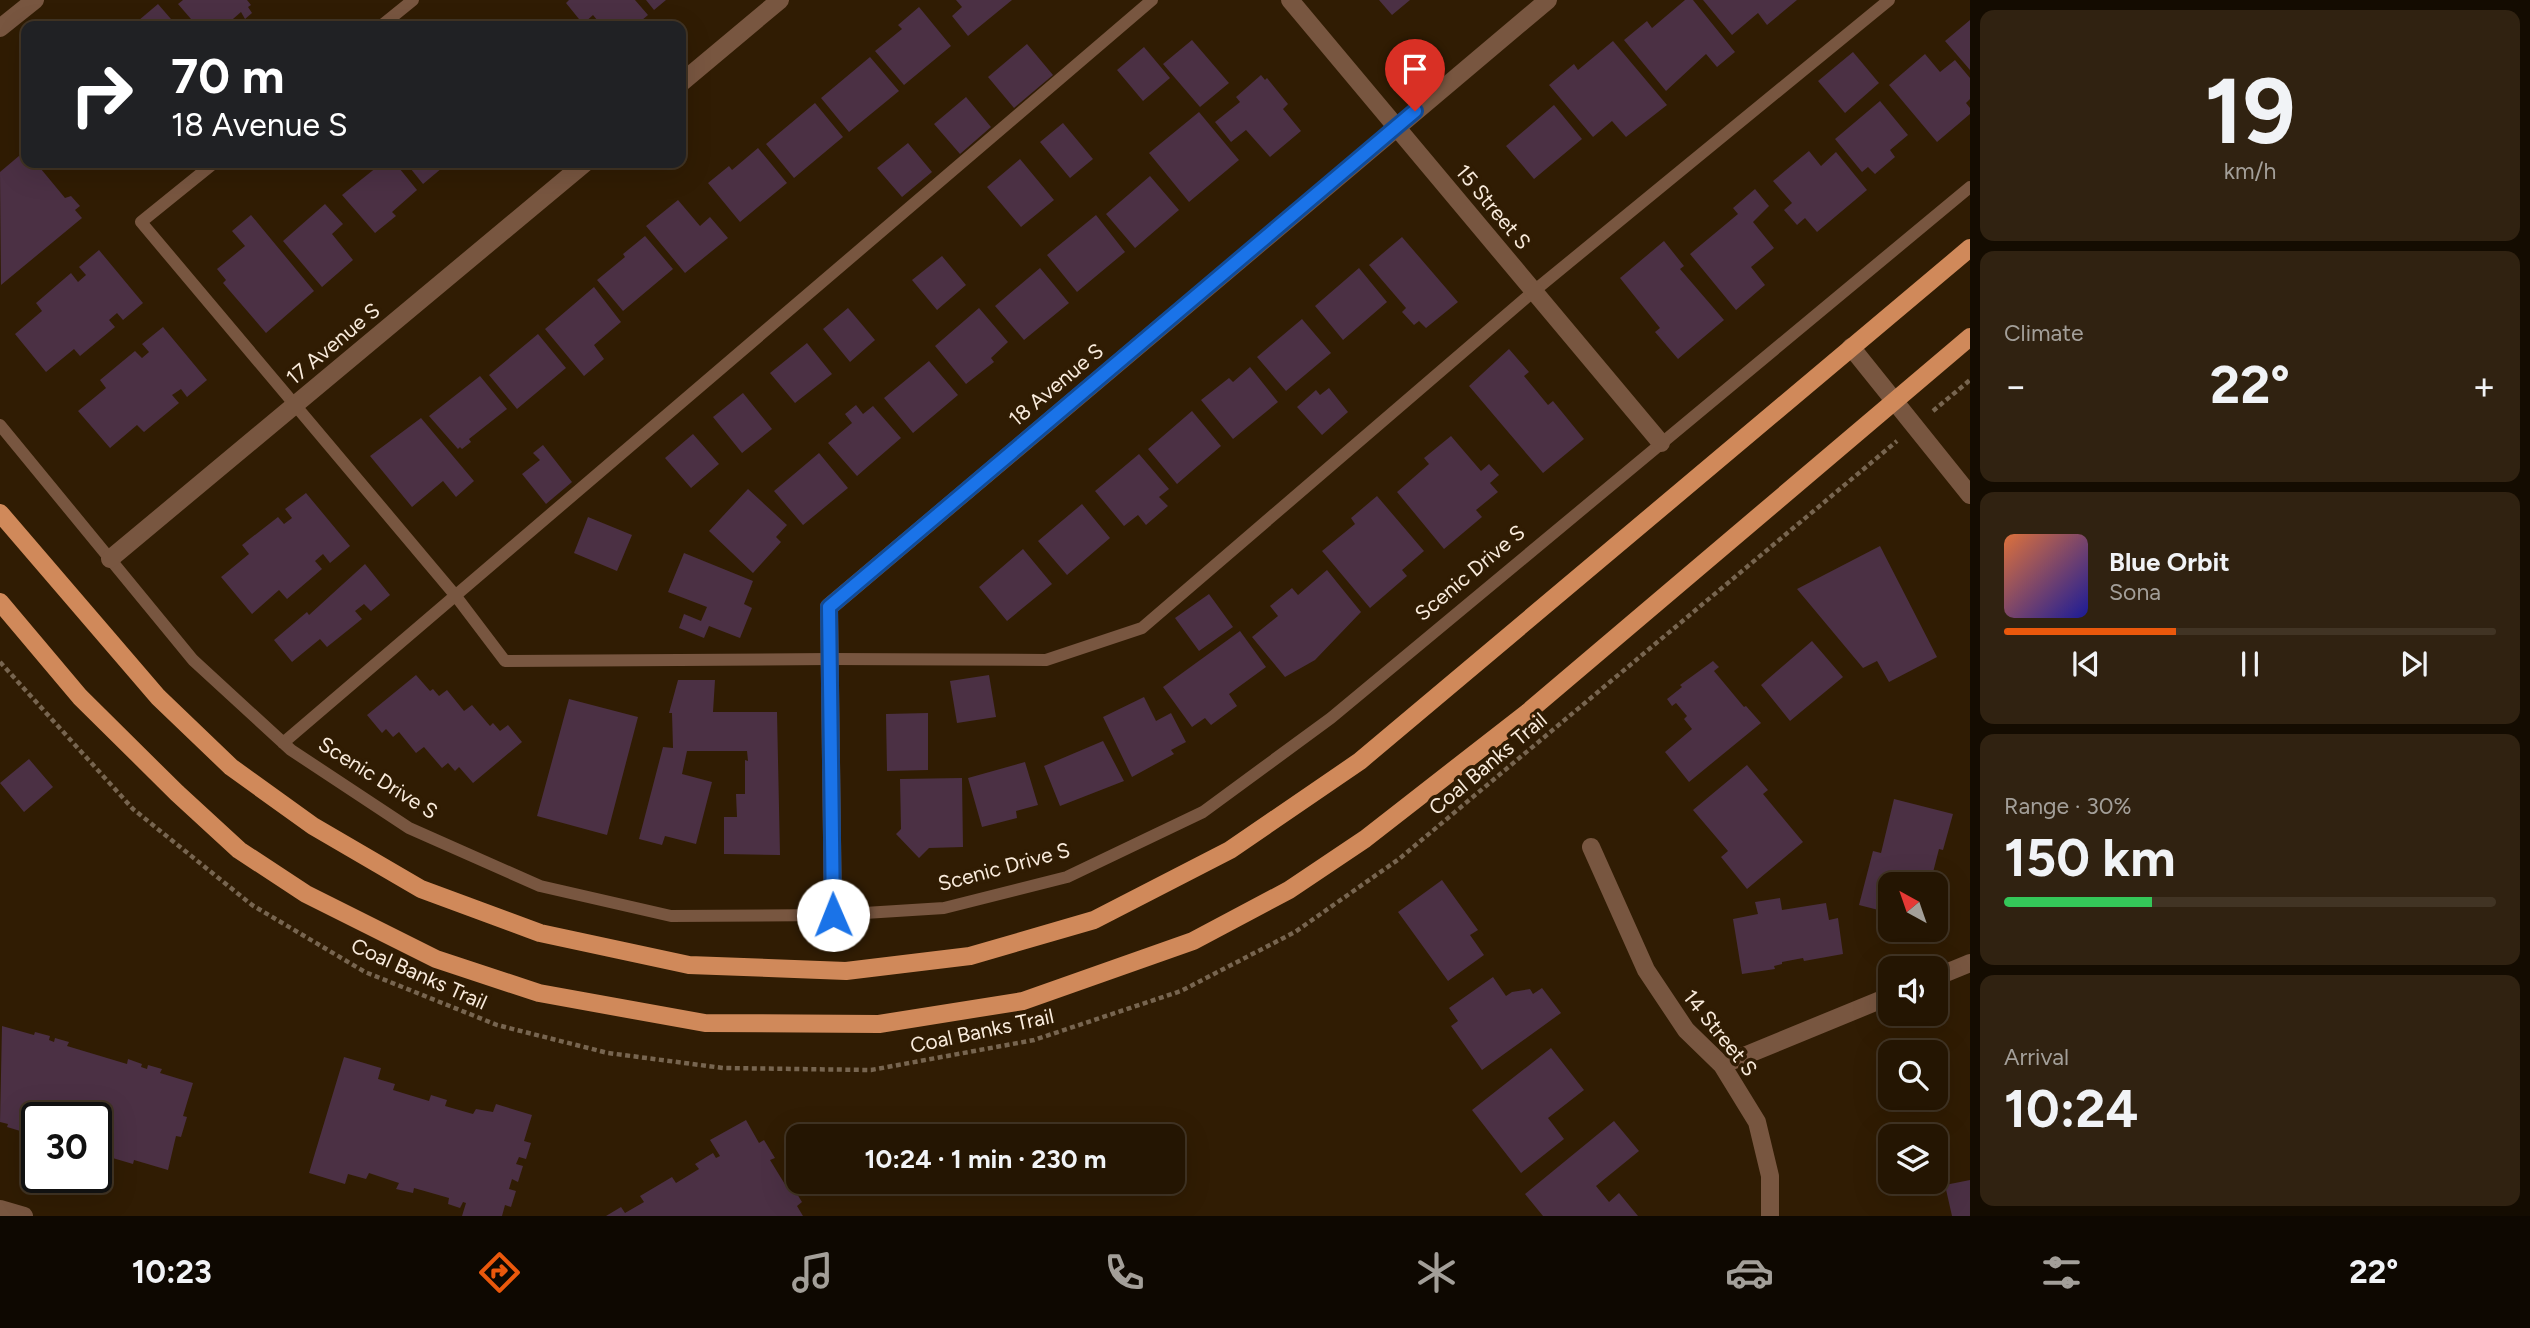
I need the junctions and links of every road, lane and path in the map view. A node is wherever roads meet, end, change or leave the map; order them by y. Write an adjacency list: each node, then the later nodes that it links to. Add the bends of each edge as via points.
1 (413, 0): 8 (lane)
2 (780, 0): 10 (street)
3 (1152, 0): 28 (lane)
4 (1290, 0): 11 (street, 15 Street S)
5 (1548, 0): 11 (street, 18 Avenue S)
6 (1889, 0): 16 (lane)
7 (23, 4): 9 (street)
8 (387, 21)
9 (0, 28)
10 (686, 79)
11 (1396, 127): 16 (street, 15 Street S); 30 (street, 18 Avenue S, via 829,607)
12 (208, 168): 21 (lane, via 141,222)
13 (579, 168): 21 (street, 17 Avenue S)
14 (1970, 187): 24 (lane, Scenic Drive S)
15 (1970, 248): 18 (main road)
16 (1534, 291): 24 (street, 15 Street S); 30 (lane, via 1142,628 1046,660)
17 (1970, 337): 20 (main road)
18 (1851, 347): 20 (street); 26 (main road, via 1360,761 1230,850 1094,920 970,956 846,971 689,965 540,933 421,889 313,825 231,767 158,697)
19 (1970, 380): 23 (path, Coal Banks Trail)
20 (1895, 402): 23 (street); 29 (main road, via 1528,712 1365,839 1289,890 1193,941 1023,1001 879,1024 705,1023 539,993 436,959 306,894 239,850 80,697)
21 (294, 406): 27 (street, 17 Avenue S); 28 (lane)
22 (0, 425): 27 (lane, Scenic Drive S)
23 (1915, 427): 25 (street); 31 (path, Coal Banks Trail, via 1399,859 1295,932 1181,991 1034,1041 871,1070 723,1068 608,1053 497,1025 365,972 252,905 133,809)
24 (1661, 443): 34 (lane, Scenic Drive S, via 1331,718 1203,812 1067,877 943,908)
25 (1970, 495)
26 (0, 513)
27 (110, 559): 32 (lane, Scenic Drive S, via 193,660)
28 (455, 595): 30 (lane, via 505,661); 32 (lane)
29 (0, 601)
30 (831, 659): 34 (street, 18 Avenue S)
31 (0, 662)
32 (283, 743): 34 (lane, Scenic Drive S, via 409,828 540,886 671,916)
33 (1591, 847): 38 (street, 14 Street S, via 1646,970 1686,1030)
34 (833, 915)
35 (1970, 963): 36 (street)
36 (1948, 972)
37 (1878, 1001): 38 (street)
38 (1722, 1065): 41 (street, 14 Street S, via 1758,1122 1770,1176)
39 (0, 1209): 40 (street)
40 (24, 1216)
41 (1770, 1216)

